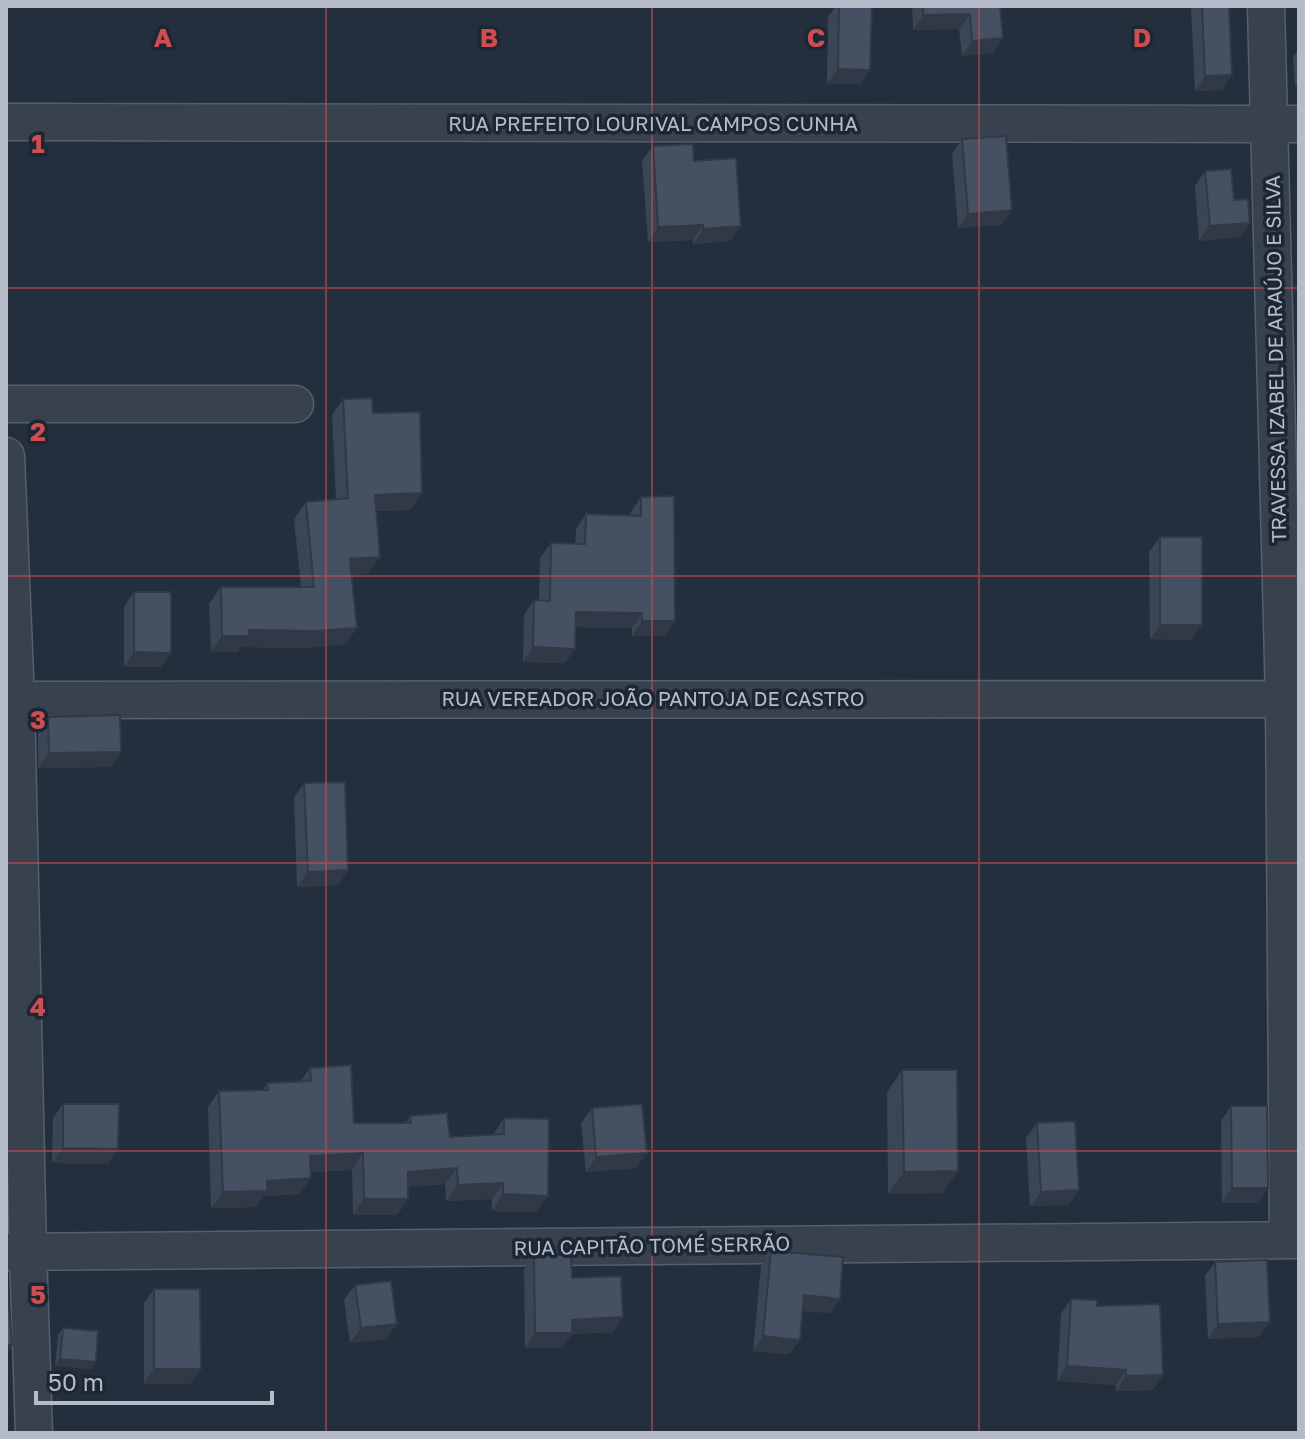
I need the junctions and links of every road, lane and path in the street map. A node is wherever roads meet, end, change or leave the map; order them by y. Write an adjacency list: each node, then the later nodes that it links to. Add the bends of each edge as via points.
1 (1266, 6): 3 (street, TRAVESSA IZABEL DE ARAÚJO E SILVA)
2 (6, 122): 3 (street, RUA PREFEITO LOURIVAL CAMPOS CUNHA)
3 (1284, 124): 7 (street, TRAVESSA IZABEL DE ARAÚJO E SILVA)
4 (6, 404): 5 (street)
5 (295, 404)
6 (6, 456): 8 (street)
7 (1292, 699): 8 (street, RUA VEREADOR JOÃO PANTOJA DE CASTRO); 9 (street, TRAVESSA IZABEL DE ARAÚJO E SILVA)
8 (11, 700): 10 (street)
9 (1294, 1240): 10 (street, RUA CAPITÃO TOMÉ SERRÃO)
10 (17, 1252): 11 (street)
11 (34, 1433)

